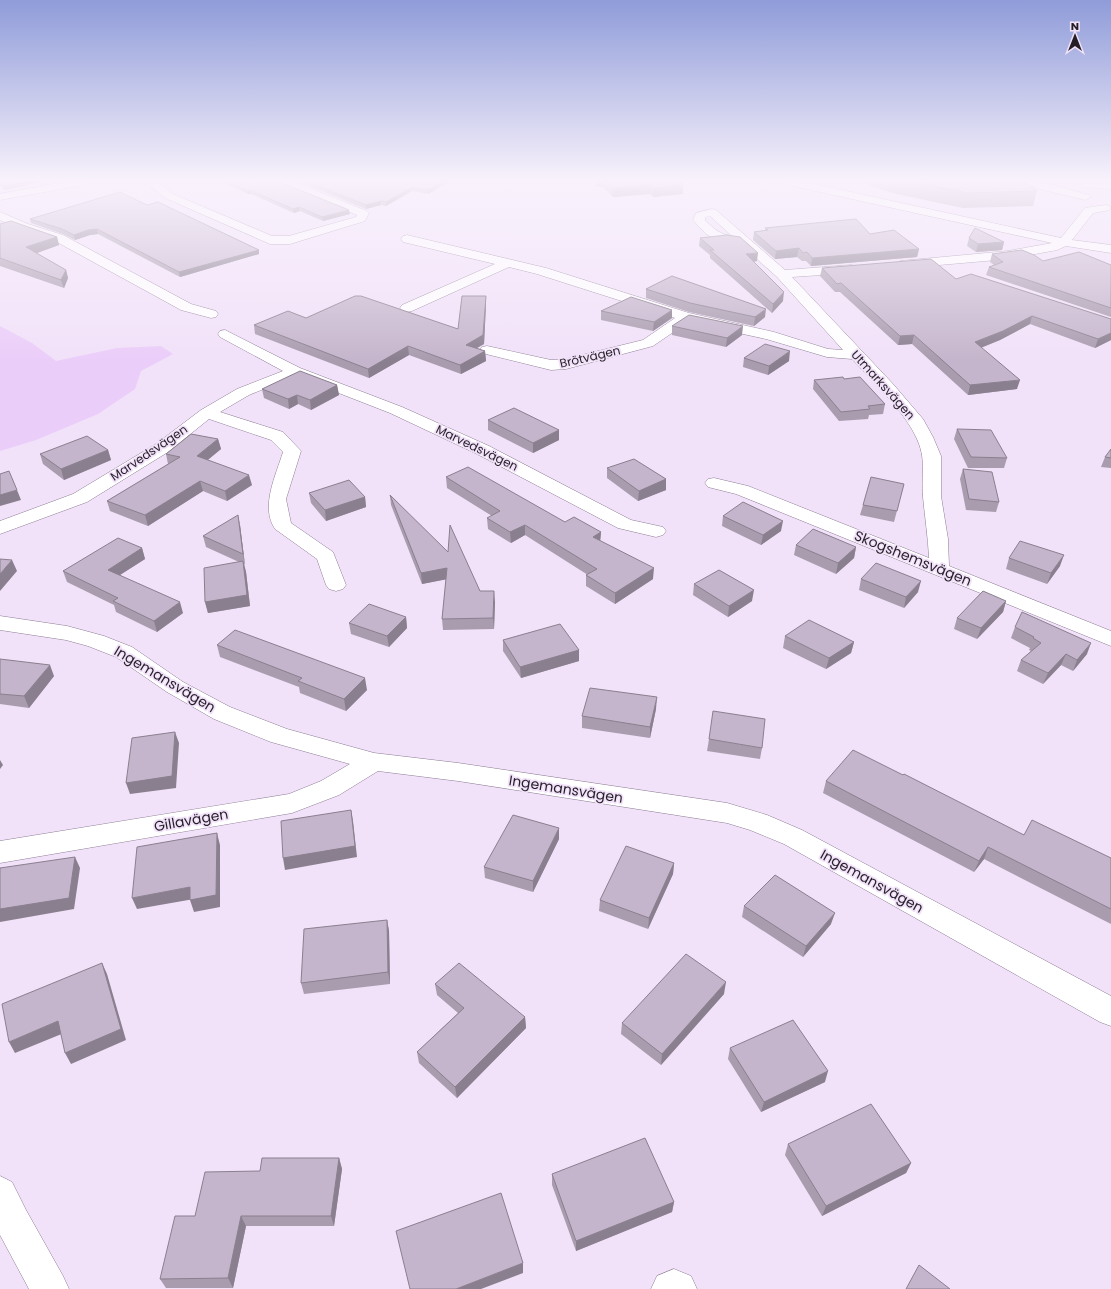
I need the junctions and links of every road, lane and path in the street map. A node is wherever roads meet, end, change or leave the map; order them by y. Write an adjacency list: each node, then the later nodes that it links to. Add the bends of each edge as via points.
1 (63, 240): 14 (street, via 186,307)
2 (412, 240): 8 (street)
3 (745, 240): 12 (street, Utmarksvägen)
4 (1056, 240): 5 (street)
5 (1064, 242): 6 (street); 7 (street, via 1057,246 1008,255)
6 (1111, 249)
7 (941, 261): 9 (street); 11 (street)
8 (507, 263): 13 (street); 15 (street, via 590,285)
9 (894, 265)
10 (862, 268): 12 (street)
11 (961, 273)
12 (782, 274): 18 (street, Utmarksvägen)
13 (407, 308)
14 (211, 314)
15 (686, 317): 17 (street, Brötvägen, via 648,343 566,364 551,365); 18 (street, via 768,335 827,353)
16 (225, 334): 19 (street, Marvedsvägen)
17 (487, 350)
18 (856, 355): 24 (street, Utmarksvägen, via 887,387 926,437 932,456 932,496)
19 (295, 371): 20 (street, Marvedsvägen, via 243,392); 23 (street, Marvedsvägen, via 396,410 475,446 625,524)
20 (207, 413): 22 (street, Marvedsvägen, via 162,448 80,498); 25 (street, via 277,436 292,451 277,499 282,524 326,556)
21 (714, 483): 24 (street, Skogshemsvägen, via 742,490)
22 (0, 528)
23 (656, 531)
24 (939, 569): 27 (street, Skogshemsvägen)
25 (336, 585)
26 (0, 623): 28 (street, Ingemansvägen, via 67,633 96,641 124,652 175,687 222,713 280,736)
27 (1111, 639)
28 (374, 762): 29 (street, Gillavägen, via 330,788 292,803); 30 (street, Ingemansvägen, via 727,813 758,822 793,837)
29 (0, 852)
30 (1111, 1012)
31 (0, 1194): 32 (street, via 13,1223)
32 (50, 1289)
33 (670, 1289): 34 (street)
34 (678, 1289)

